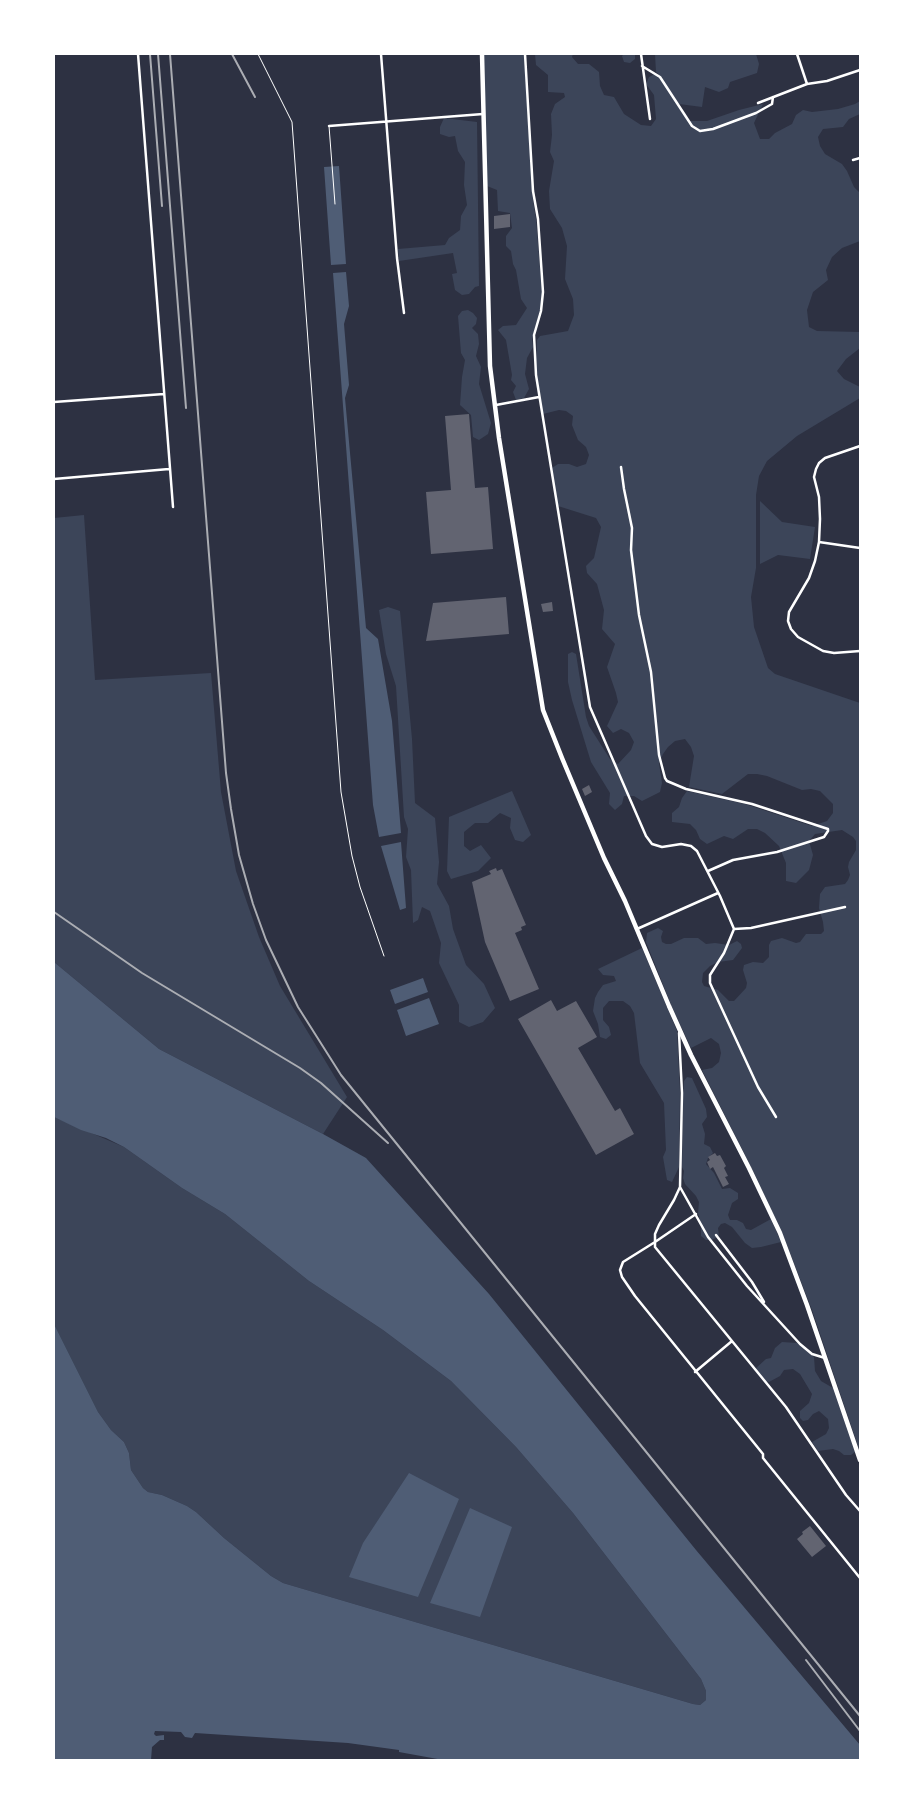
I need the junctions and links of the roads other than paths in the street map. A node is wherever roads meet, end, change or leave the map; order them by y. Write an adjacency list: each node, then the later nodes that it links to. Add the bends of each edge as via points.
1 (138, 54): 21 (street)
2 (258, 54): 39 (lane, via 292,122 341,792 360,887)
3 (380, 54): 15 (street)
4 (482, 54): 13 (main road)
5 (525, 54): 22 (street, via 543,292 542,311 533,343)
6 (641, 54): 8 (street)
7 (797, 54): 10 (street)
8 (642, 66): 11 (street, via 660,76 692,126 700,131 756,114 772,104); 14 (street)
9 (860, 70): 10 (street)
10 (807, 84): 11 (street)
11 (773, 97): 12 (street)
12 (758, 103)
13 (483, 114): 15 (street); 24 (main road, via 488,324)
14 (650, 119)
15 (386, 121): 16 (street); 20 (street)
16 (329, 126): 19 (lane)
17 (860, 158): 18 (street)
18 (853, 160)
19 (335, 204)
20 (404, 313)
21 (164, 394): 23 (street); 27 (street)
22 (539, 397): 24 (street); 34 (street, via 590,707 646,836 652,844 662,847 692,846)
23 (54, 402)
24 (494, 405): 37 (main road, via 543,710)
25 (860, 446): 30 (street, via 825,458 816,469)
26 (621, 467): 34 (street, via 632,528 631,550 639,615 651,672 659,755 665,778 686,789 752,804 828,828 824,837 777,852 733,860)
27 (170, 469): 28 (street); 29 (street)
28 (54, 479)
29 (173, 508)
30 (819, 542): 31 (street); 33 (street, via 809,578 789,612 788,621 798,637 823,651)
31 (860, 548)
32 (860, 645): 33 (street)
33 (859, 651)
34 (708, 871): 35 (street)
35 (718, 893): 37 (street); 38 (street)
36 (845, 907): 38 (street)
37 (637, 929): 40 (main road)
38 (734, 929): 41 (street, via 710,975 710,983 758,1087)
39 (384, 956)
40 (679, 1029): 42 (street, via 682,1093); 48 (main road, via 780,1233)
41 (776, 1117)
42 (680, 1187): 43 (street); 45 (street, via 655,1234)
43 (696, 1214): 45 (street); 46 (street, via 708,1236)
44 (716, 1235): 46 (street)
45 (655, 1242): 47 (street, via 658,1251); 49 (street, via 623,1262 622,1277)
46 (768, 1307): 48 (street, via 800,1344 812,1354)
47 (732, 1341): 49 (street); 51 (street, via 786,1407)
48 (825, 1358): 50 (main road)
49 (696, 1372): 52 (street)
50 (860, 1460)
51 (860, 1511)
52 (860, 1578)

